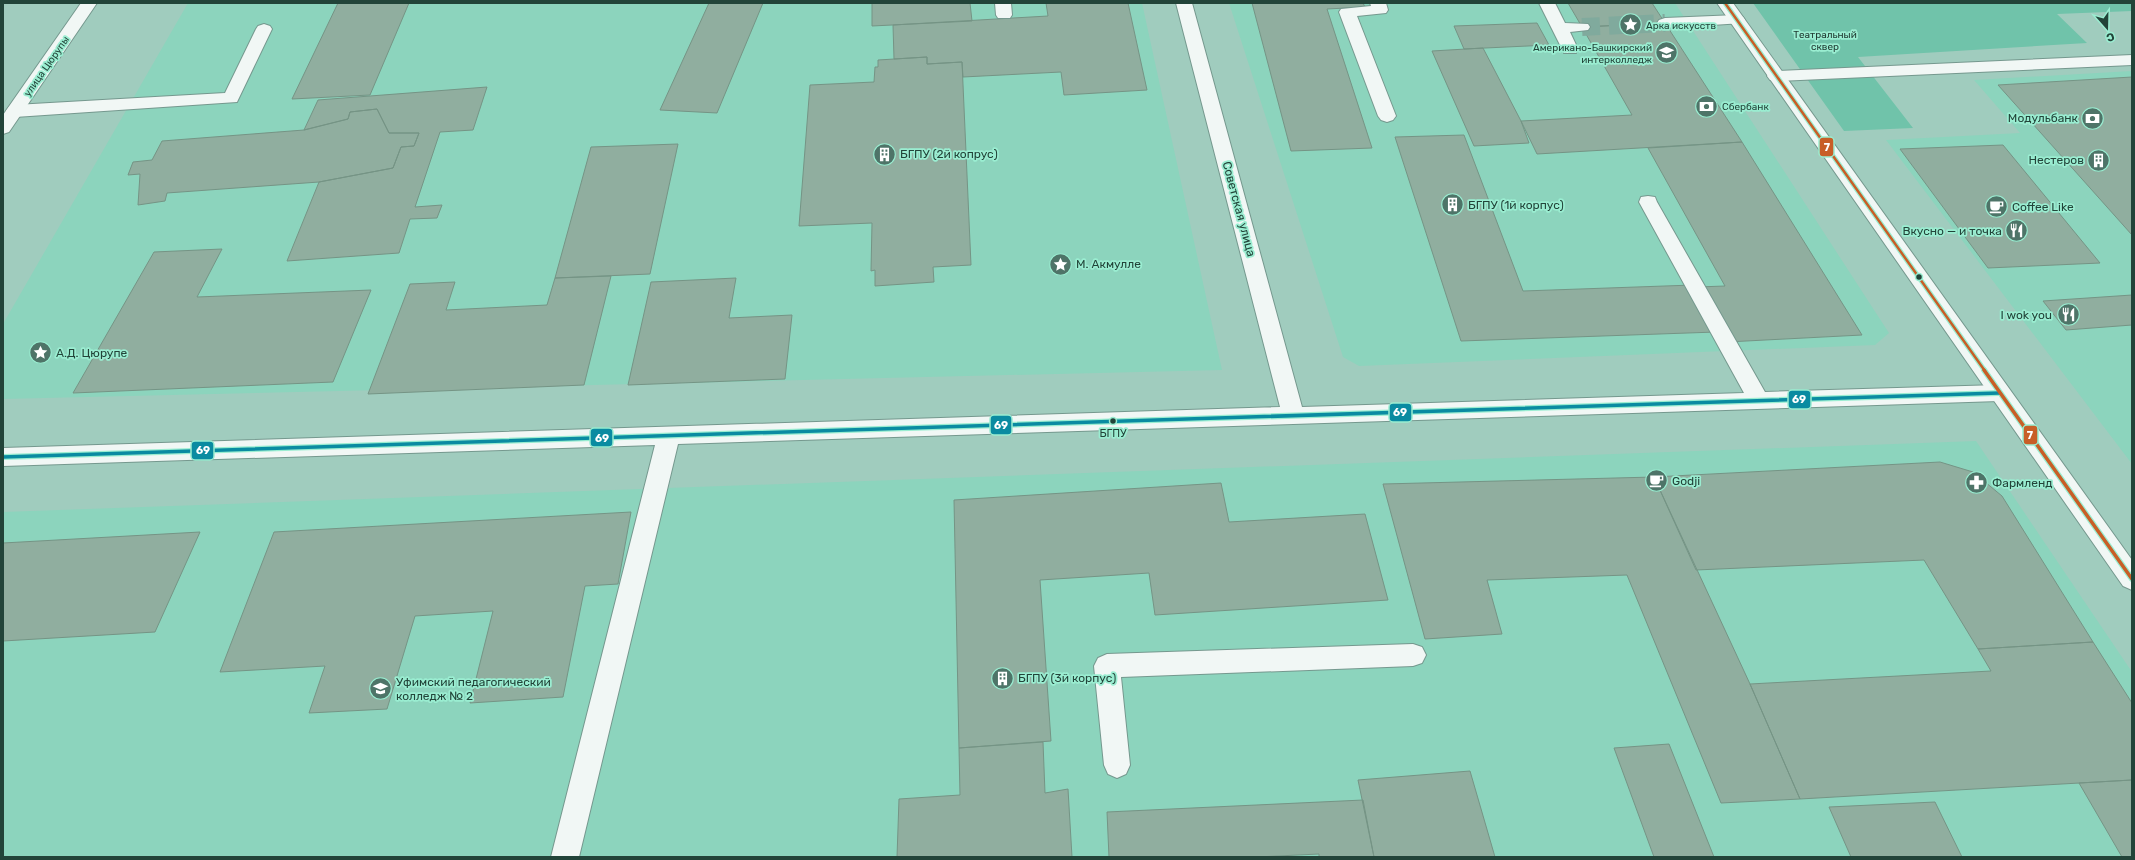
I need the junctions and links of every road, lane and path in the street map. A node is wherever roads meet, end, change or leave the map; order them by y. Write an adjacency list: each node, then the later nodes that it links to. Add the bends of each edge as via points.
1 (89, 3): 14 (street, улица Цюрупы)
2 (1184, 3): 20 (street, Советская улица)
3 (1378, 3): 15 (street, via 1380,10 1347,12)
4 (1547, 3): 9 (street)
5 (1725, 3): 6 (street)
6 (1737, 20): 7 (street); 13 (street)
7 (1665, 23)
8 (1582, 27): 9 (street)
9 (1559, 28): 11 (street)
10 (264, 29): 14 (street, via 231,98)
11 (1570, 49)
12 (2132, 60): 13 (street)
13 (1776, 76): 18 (street)
14 (15, 111): 16 (street, улица Цюрупы)
15 (1387, 116)
16 (3, 128)
17 (1648, 202): 19 (street)
18 (1999, 393): 19 (street); 23 (street)
19 (1759, 401): 20 (street)
20 (1293, 415): 21 (street)
21 (669, 435): 22 (street); 26 (street)
22 (3, 457)
23 (2132, 580)
24 (1413, 655): 25 (street, via 1107,666)
25 (1117, 766)
26 (565, 857)

